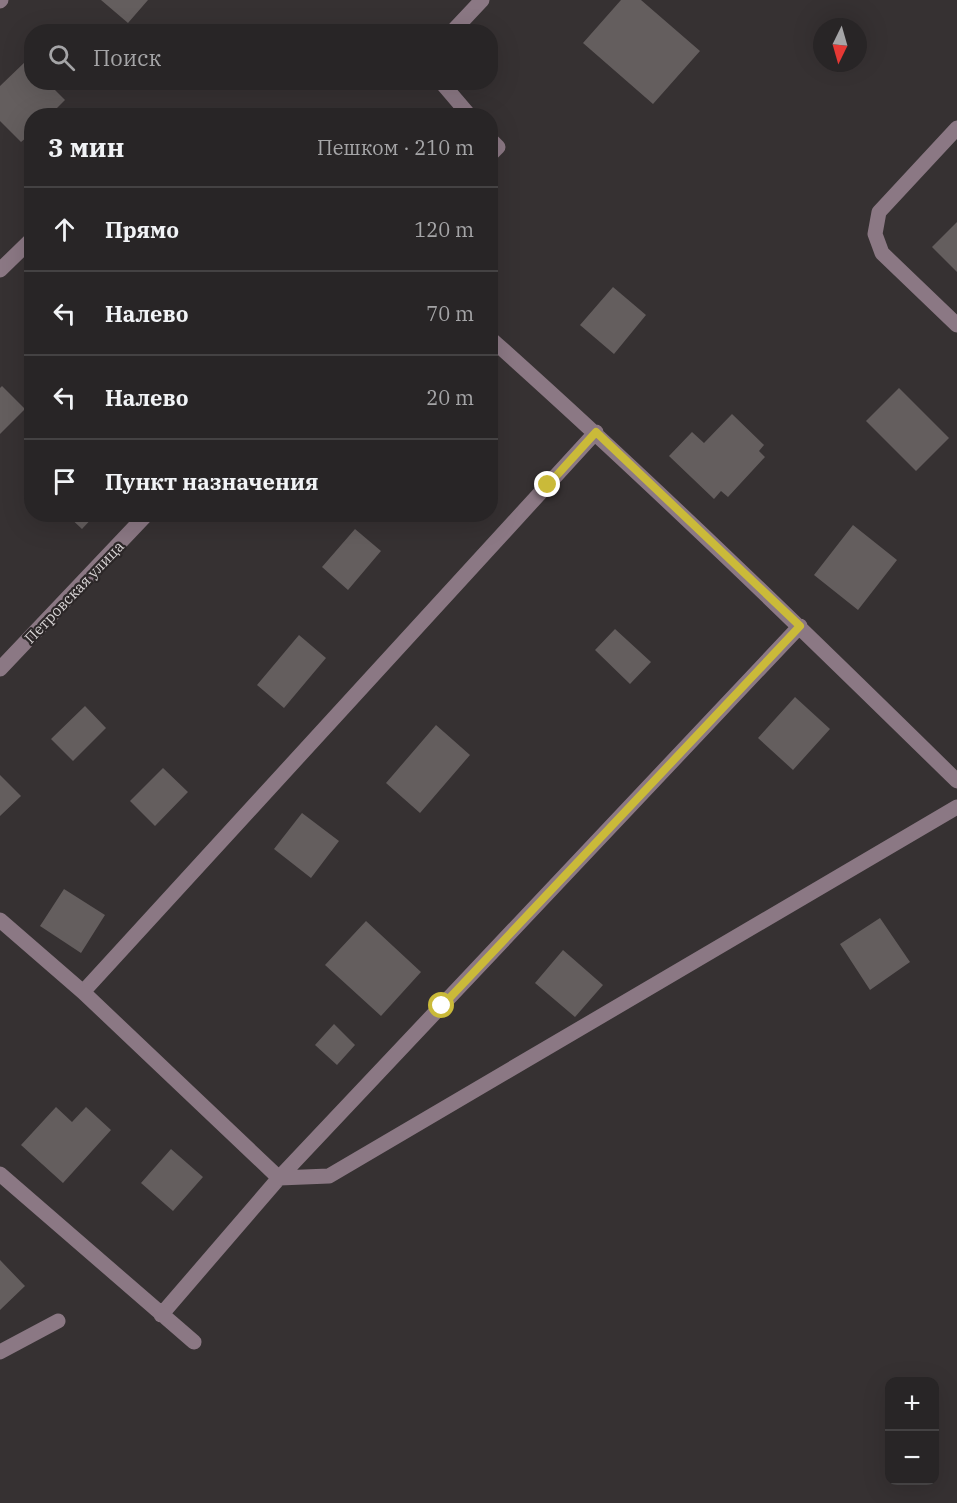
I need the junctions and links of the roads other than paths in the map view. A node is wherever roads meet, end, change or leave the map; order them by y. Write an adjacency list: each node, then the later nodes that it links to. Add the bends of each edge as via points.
1 (482, 0): 2 (street)
2 (460, 24)
3 (448, 90): 4 (street)
4 (463, 108)
5 (957, 128): 8 (street, via 879,212 875,234 882,253)
6 (24, 247): 7 (street)
7 (0, 270)
8 (957, 325)
9 (498, 345): 10 (street)
10 (596, 432): 12 (street); 17 (street)
11 (139, 522): 13 (street, Петровская улица)
12 (800, 626): 14 (street); 19 (street)
13 (0, 669)
14 (957, 782)
15 (957, 807): 19 (street, via 328,1176)
16 (0, 920): 17 (street)
17 (83, 992): 19 (street)
18 (0, 1174): 20 (street)
19 (279, 1178): 20 (street)
20 (161, 1315): 22 (street)
21 (58, 1321): 23 (street)
22 (194, 1342)
23 (0, 1352)

